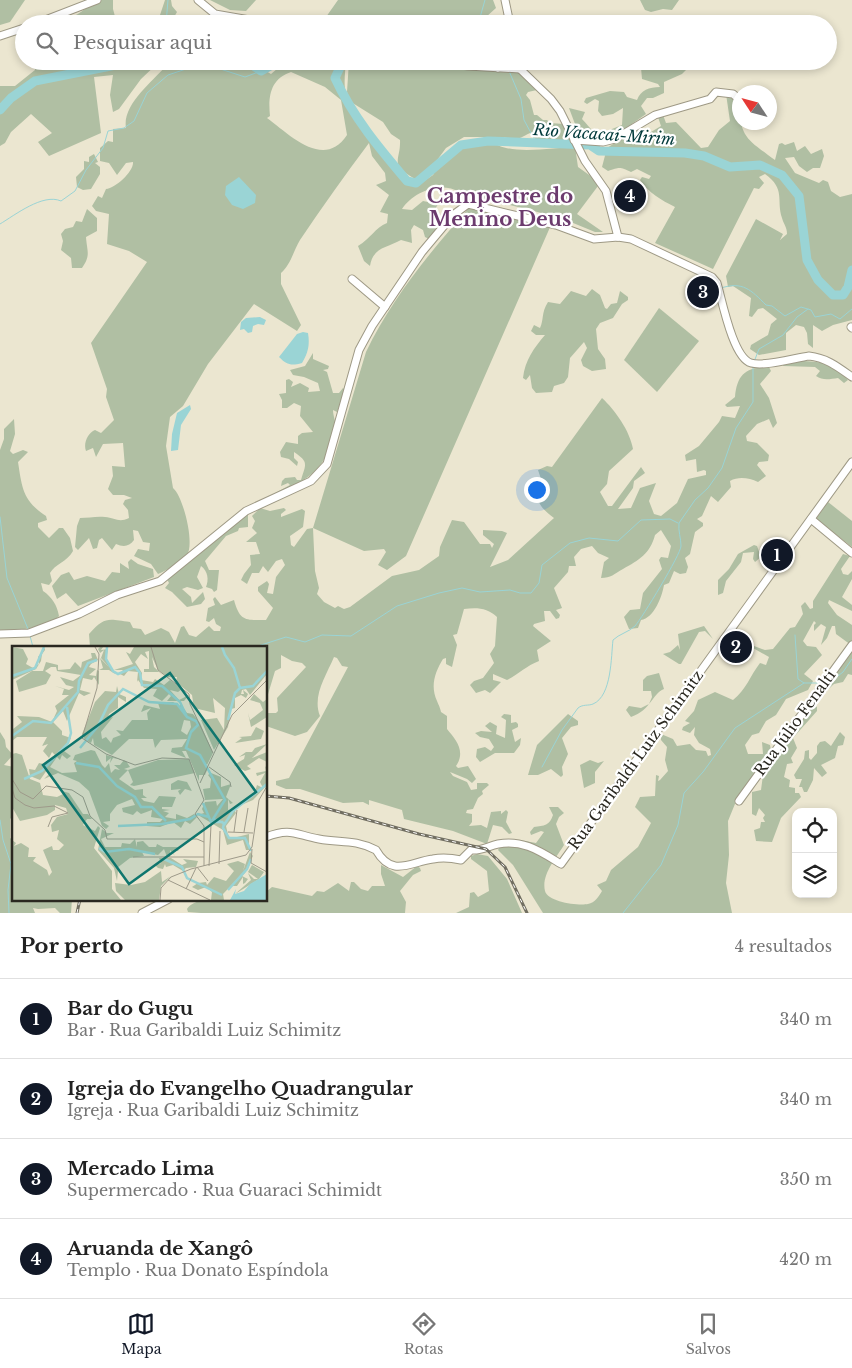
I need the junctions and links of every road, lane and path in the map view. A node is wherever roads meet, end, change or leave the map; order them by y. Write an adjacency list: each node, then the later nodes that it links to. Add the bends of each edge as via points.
1 (97, 0): 4 (street)
2 (198, 0): 5 (street)
3 (505, 0): 6 (street)
4 (58, 15)
5 (221, 15)
6 (508, 15)
7 (15, 31): 8 (street)
8 (0, 36)
9 (521, 70): 11 (street, via 560,112)
10 (732, 94): 11 (street, via 716,92 710,99 655,115 615,140)
11 (575, 142): 12 (street, via 606,191)
12 (618, 237): 14 (street, via 594,239 556,225 468,204 453,215 422,252); 15 (street, via 630,239 712,278 717,283 741,355 749,363 818,357)
13 (352, 279): 14 (street)
14 (385, 307): 19 (street, via 359,350 327,464 311,481 246,511 160,581 29,632)
15 (852, 377)
16 (852, 462): 17 (street, Rua Garibaldi Luiz Schimitz)
17 (811, 519): 18 (street); 22 (street, Rua Garibaldi Luiz Schimitz, via 561,864 535,848 516,843 471,850 461,860 435,858 399,867 381,858 376,850 356,842 286,831)
18 (852, 553)
19 (0, 634)
20 (852, 645): 21 (street, Rua Júlio Fenalti)
21 (739, 801)
22 (268, 836)
23 (165, 901): 24 (street)
24 (142, 913)

